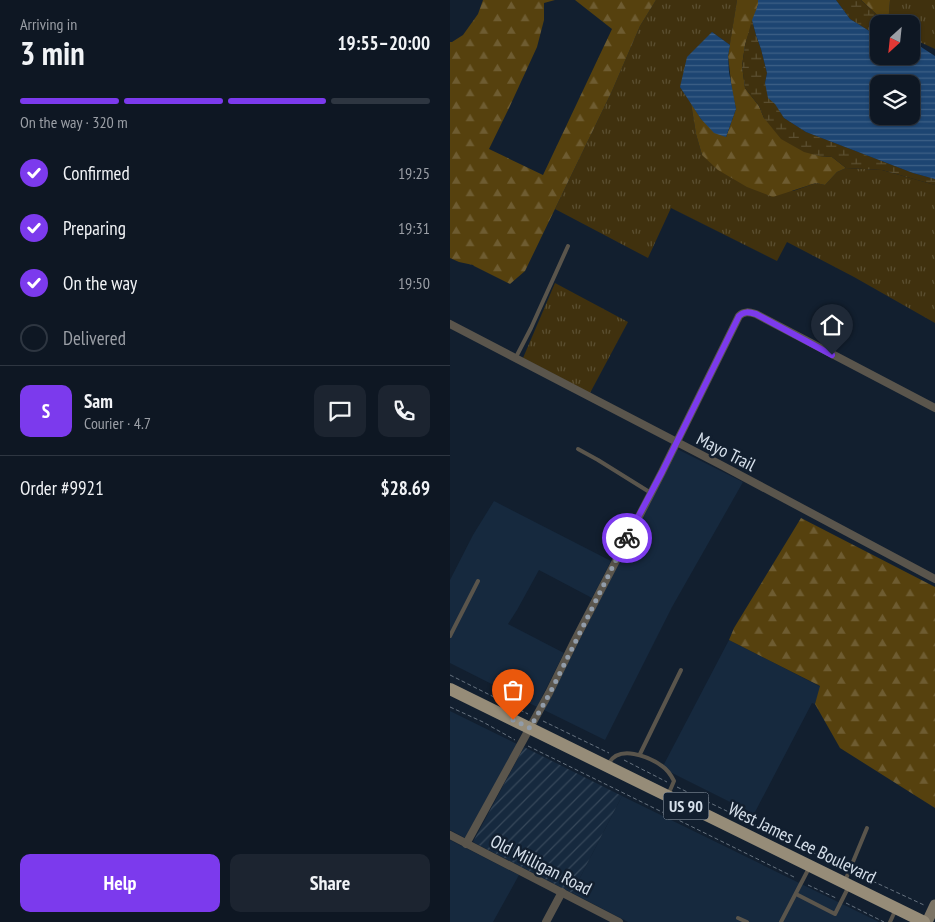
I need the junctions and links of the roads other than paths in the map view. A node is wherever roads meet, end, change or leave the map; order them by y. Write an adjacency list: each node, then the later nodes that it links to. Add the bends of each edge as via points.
1 (568, 246): 3 (lane)
2 (450, 324): 3 (street, Mayo Trail)
3 (515, 359): 5 (street, Mayo Trail)
4 (935, 408): 5 (street, via 749,312 739,316)
5 (676, 443): 7 (street); 9 (street, Mayo Trail)
6 (578, 450): 7 (lane)
7 (650, 493): 13 (street)
8 (478, 580): 10 (lane)
9 (935, 580)
10 (450, 636)
11 (681, 670): 14 (lane)
12 (450, 689): 13 (main road, West James Lee Boulevard / US 90)
13 (533, 723): 15 (main road, West James Lee Boulevard / US 90); 19 (street)
14 (640, 754): 15 (lane, via 618,754); 16 (lane, via 670,773 674,781)
15 (606, 767): 16 (main road, West James Lee Boulevard / US 90)
16 (670, 791): 20 (main road, West James Lee Boulevard / US 90)
17 (867, 828): 21 (lane)
18 (450, 835): 19 (street, Old Milligan Road)
19 (466, 844): 22 (street, Old Milligan Road)
20 (810, 866): 21 (main road, West James Lee Boulevard / US 90); 23 (lane)
21 (848, 880): 23 (lane, via 835,914); 24 (main road, West James Lee Boulevard / US 90)
22 (562, 892): 27 (street); 28 (street, Old Milligan Road)
23 (796, 894): 30 (lane)
24 (896, 908): 31 (lane); 32 (main road, West James Lee Boulevard / US 90)
25 (934, 910): 32 (main road)
26 (738, 918): 29 (lane)
27 (546, 922)
28 (619, 922)
29 (747, 922)
30 (781, 922)
31 (890, 922)
32 (926, 922)

